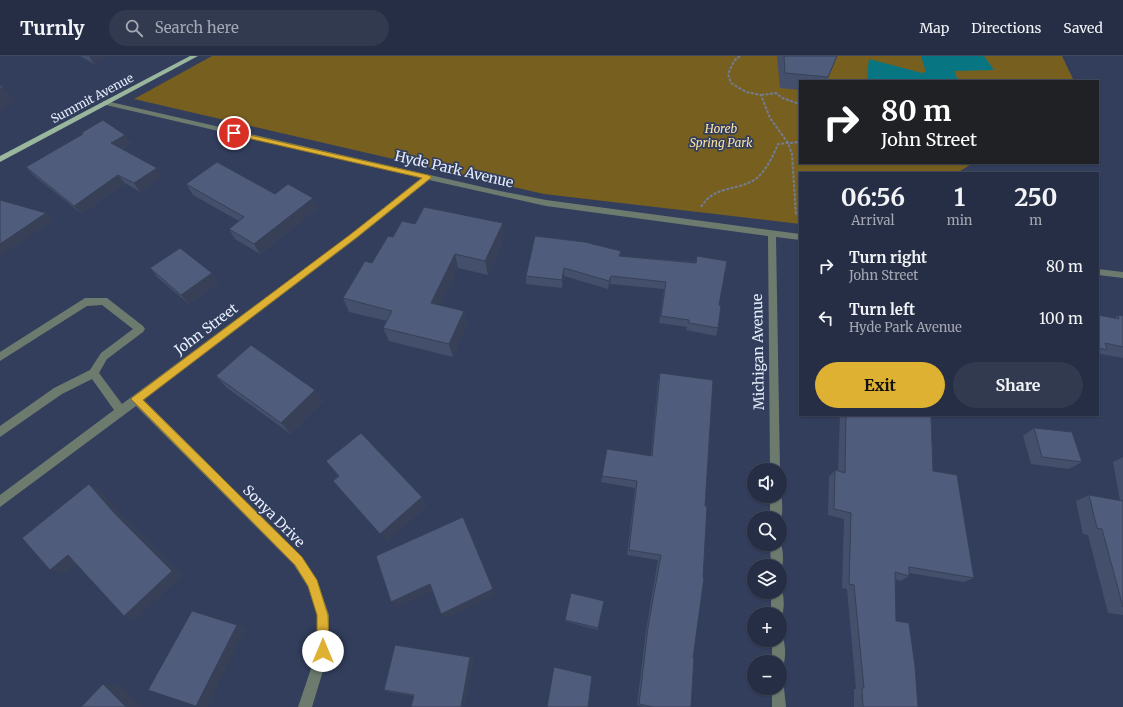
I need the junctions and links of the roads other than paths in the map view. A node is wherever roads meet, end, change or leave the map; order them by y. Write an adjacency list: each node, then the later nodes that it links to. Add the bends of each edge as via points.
1 (195, 56): 2 (main road, Summit Avenue)
2 (106, 103): 3 (main road, Summit Avenue); 4 (street, Hyde Park Avenue)
3 (0, 159)
4 (428, 177): 5 (street, Hyde Park Avenue, via 546,203); 11 (street, John Street, via 354,236)
5 (772, 234): 6 (street, Hyde Park Avenue); 14 (street, Michigan Avenue)
6 (799, 237)
7 (1099, 272): 8 (street)
8 (1123, 275)
9 (0, 357): 10 (street, via 85,302 104,301 140,329 104,356)
10 (94, 373): 12 (street); 13 (street, via 58,391)
11 (136, 399): 12 (street, John Street); 17 (street, Sonya Drive, via 298,561 313,584 322,615 323,651)
12 (121, 411): 15 (street, John Street)
13 (0, 432)
14 (775, 463)
15 (0, 502)
16 (778, 695): 18 (street)
17 (305, 707)
18 (779, 707)

